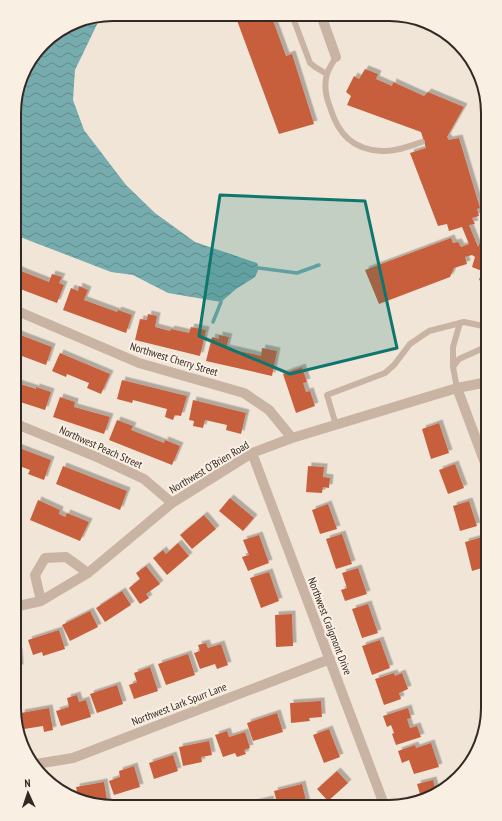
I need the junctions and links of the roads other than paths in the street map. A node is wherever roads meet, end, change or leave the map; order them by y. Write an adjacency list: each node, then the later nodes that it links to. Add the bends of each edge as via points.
1 (294, 21): 4 (lane, via 310,63)
2 (323, 21): 3 (street)
3 (336, 57): 4 (lane)
4 (327, 74): 5 (lane, via 328,102 337,127 355,144 368,150 384,152)
5 (422, 142)
6 (21, 313): 15 (street, Northwest Cherry Street, via 139,363 244,392 269,410)
7 (460, 323): 8 (lane); 10 (lane, via 453,347); 13 (lane, via 429,331 410,344 385,374 327,395)
8 (481, 325)
9 (481, 349): 10 (lane, via 459,359)
10 (453, 367): 12 (lane)
11 (481, 383): 12 (street, Northwest O'Brien Road)
12 (457, 388): 13 (street, Northwest O'Brien Road); 16 (street)
13 (336, 425): 15 (street, Northwest O'Brien Road)
14 (21, 426): 18 (street, Northwest Peach Street, via 144,479)
15 (292, 438): 17 (street, Northwest O'Brien Road)
16 (481, 452)
17 (252, 453): 18 (street, Northwest O'Brien Road); 22 (street, Northwest Craigmont Drive)
18 (172, 503): 19 (street, Northwest O'Brien Road)
19 (88, 573): 20 (street, Northwest O'Brien Road); 20 (street, via 66,557 46,558 35,575)
20 (41, 601): 21 (street, Northwest O'Brien Road)
21 (21, 605)
22 (330, 659): 23 (street, Northwest Lark Spurr Lane, via 73,758); 24 (street, Northwest Craigmont Drive)
23 (40, 763)
24 (383, 800)

